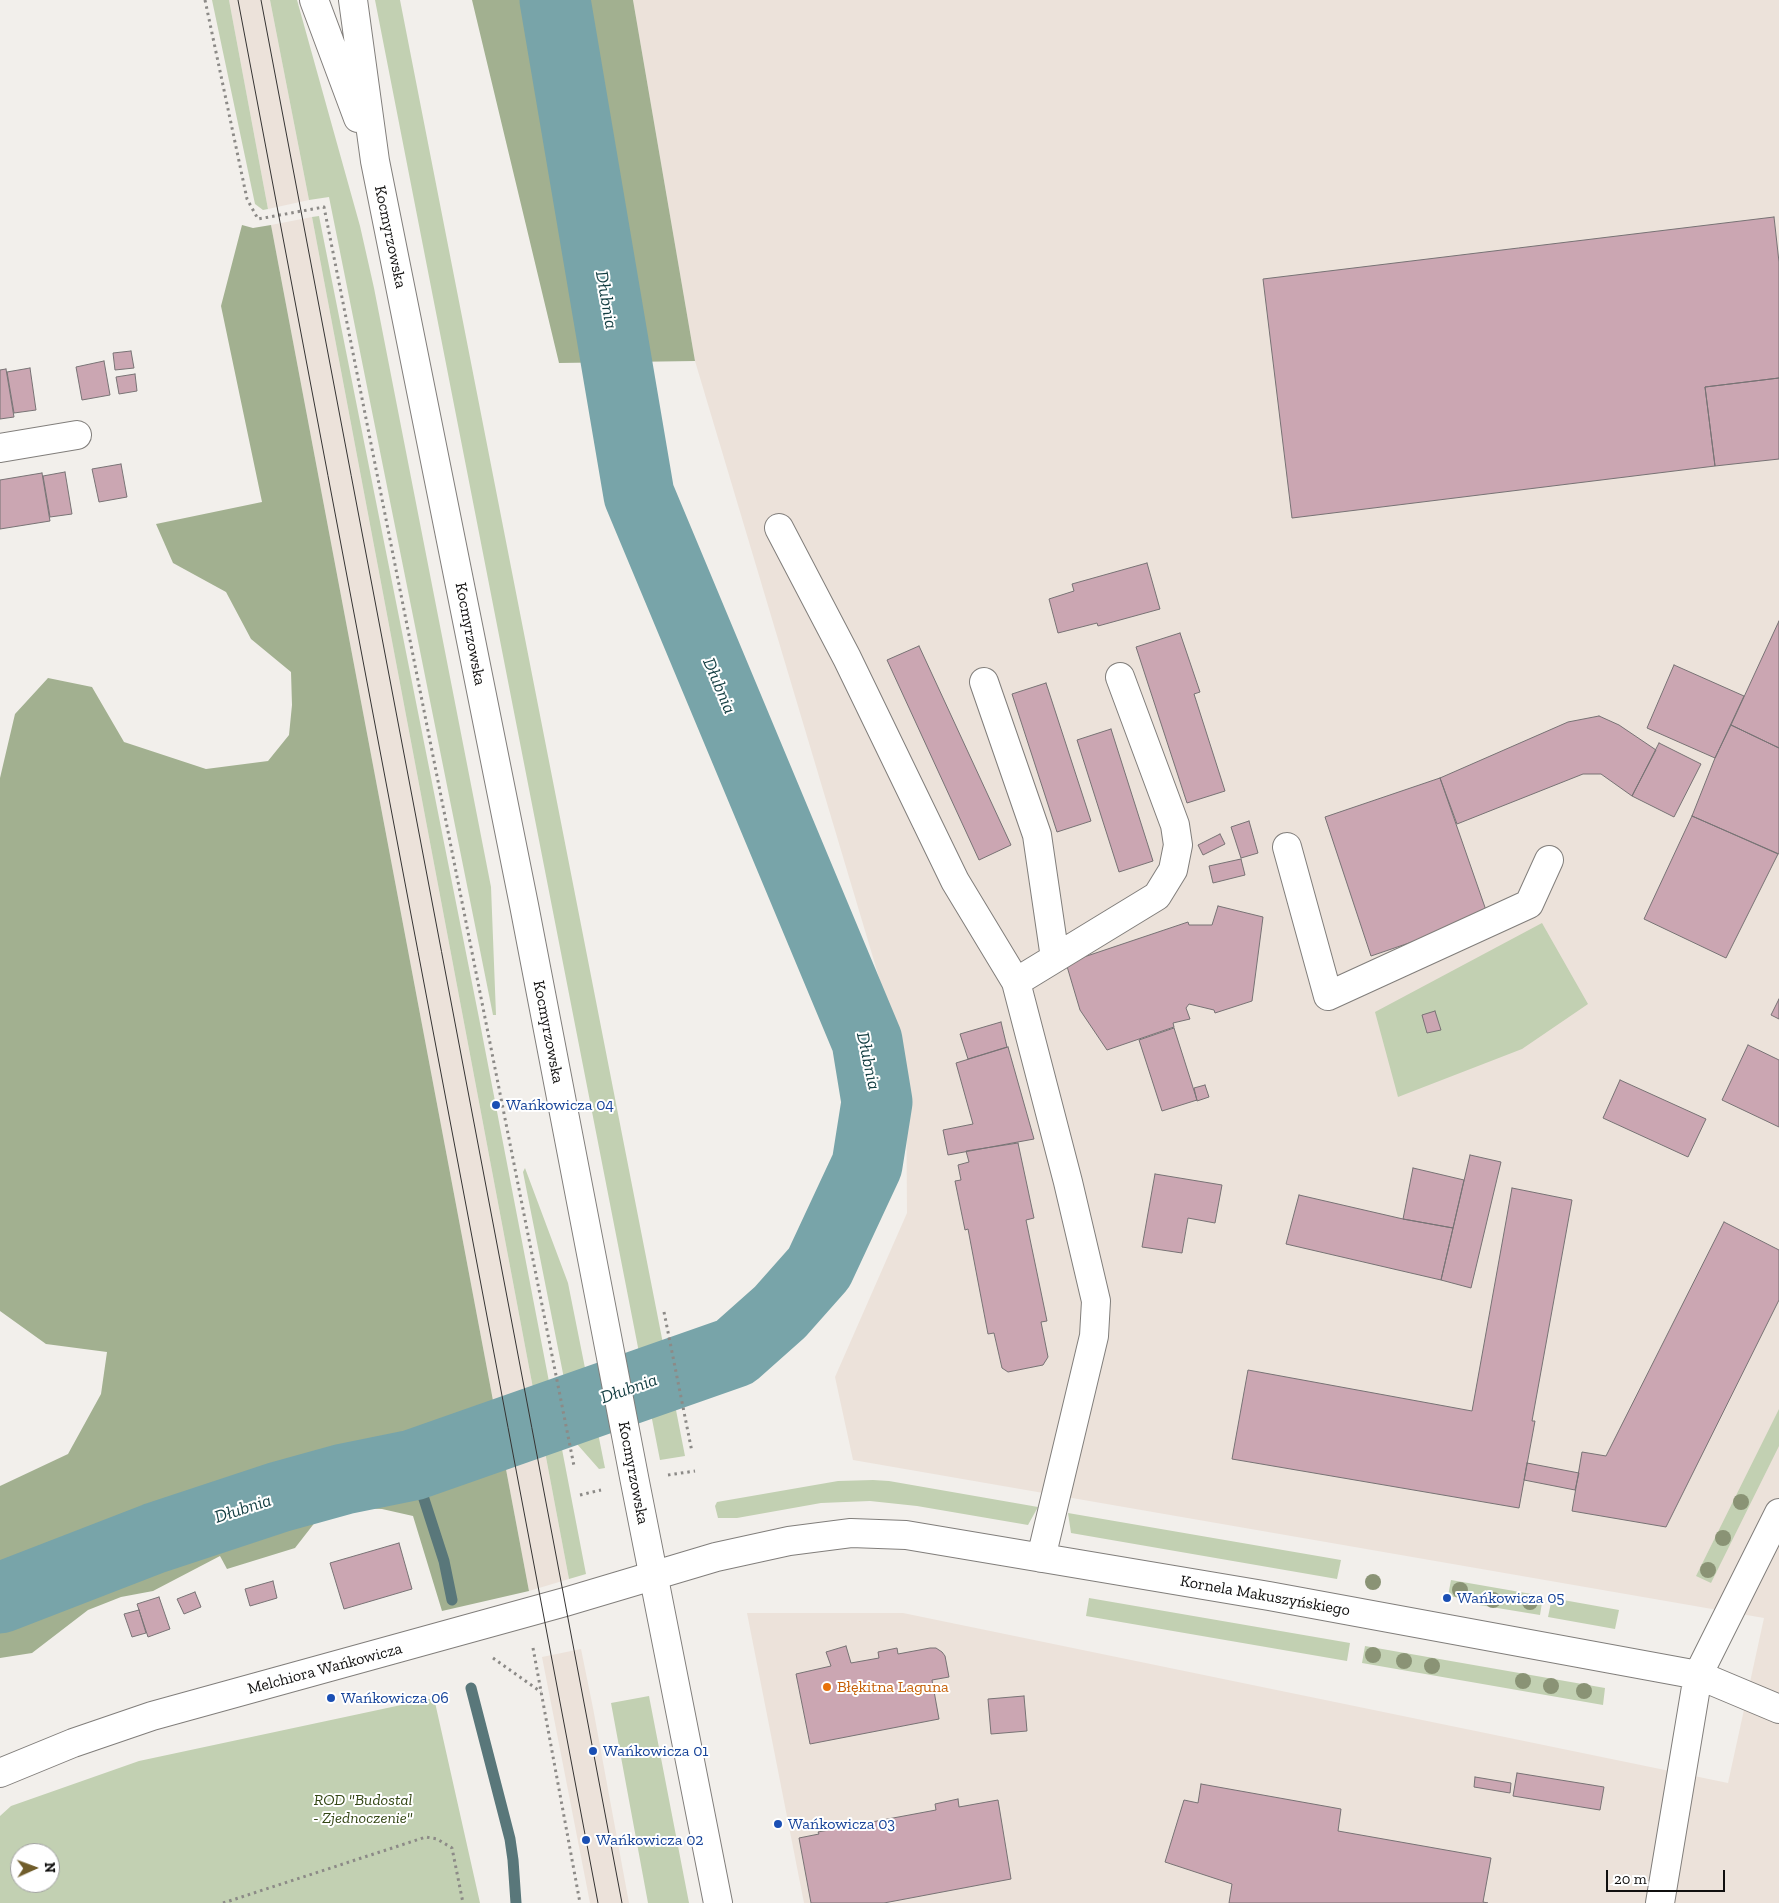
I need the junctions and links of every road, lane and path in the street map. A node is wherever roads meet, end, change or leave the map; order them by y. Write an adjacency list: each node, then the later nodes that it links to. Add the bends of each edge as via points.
1 (205, 0): 16 (path, via 247,199 258,219 324,207)
2 (314, 0): 4 (main road, Kocmyrzowska)
3 (353, 0): 4 (main road, Kocmyrzowska)
4 (375, 161): 19 (main road, Kocmyrzowska, via 606,1327)
5 (77, 434): 6 (main road)
6 (0, 448)
7 (779, 528): 13 (main road, via 847,658 955,880)
8 (1120, 677): 12 (main road, via 1175,825 1178,845 1173,870 1157,896)
9 (984, 682): 12 (main road, via 1037,835)
10 (1287, 847): 11 (main road, via 1328,996 1529,904)
11 (1550, 860)
12 (1055, 958): 13 (main road)
13 (1016, 982): 22 (main road, via 1096,1301 1094,1336)
14 (664, 1312): 15 (path)
15 (692, 1452)
16 (574, 1466)
17 (695, 1471): 18 (path)
18 (665, 1476)
19 (622, 1485): 20 (path); 23 (main road, Kocmyrzowska)
20 (580, 1494)
21 (1779, 1513): 26 (main road)
22 (1041, 1558): 23 (main road, Kornela Makuszyńskiego, via 906,1535 851,1533 789,1541 734,1553); 26 (main road, Kornela Makuszyńskiego)
23 (654, 1577): 29 (main road, Melchiora Wańkowicza, via 152,1716); 33 (main road, Kocmyrzowska)
24 (533, 1648): 27 (path)
25 (489, 1656): 27 (path)
26 (1698, 1675): 28 (main road, Kornela Makuszyńskiego); 34 (main road)
27 (541, 1692): 32 (path)
28 (1779, 1708)
29 (0, 1773)
30 (224, 1903): 31 (path, via 426,1837 438,1839 452,1848)
31 (463, 1903)
32 (580, 1903)
33 (718, 1903)
34 (1660, 1903)

